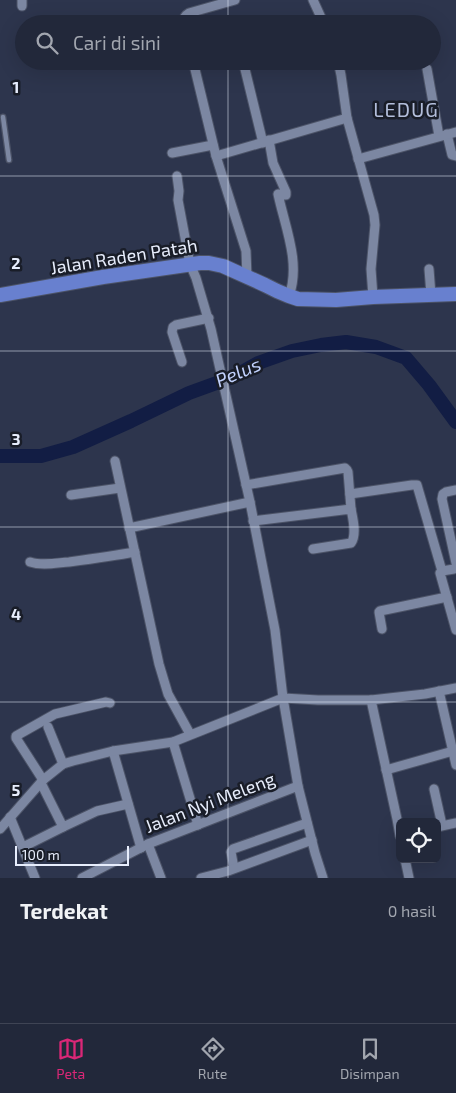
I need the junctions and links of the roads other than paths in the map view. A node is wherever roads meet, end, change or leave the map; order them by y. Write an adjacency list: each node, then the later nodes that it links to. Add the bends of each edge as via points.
1 (313, 0): 4 (street)
2 (228, 1): 3 (street)
3 (186, 15)
4 (320, 15)
5 (195, 70): 14 (street)
6 (246, 70): 13 (street)
7 (340, 70): 10 (street)
8 (427, 70): 12 (street)
9 (3, 117): 19 (lane)
10 (347, 118): 13 (street); 18 (street)
11 (456, 132): 12 (street)
12 (443, 135): 17 (street, via 452,155); 18 (street)
13 (266, 142): 16 (street); 26 (street, via 286,192 286,195 278,194 292,252)
14 (213, 145): 15 (street); 16 (street)
15 (172, 153)
16 (216, 156): 23 (street, via 246,251)
17 (456, 156)
18 (358, 159): 28 (street, via 375,225)
19 (9, 160)
20 (177, 176): 21 (street, via 178,200)
21 (190, 264): 23 (main road, Jalan Raden Patah, via 215,264); 25 (main road, Jalan Raden Patah); 29 (street)
22 (429, 270): 27 (street)
23 (247, 277): 26 (main road, Jalan Raden Patah)
24 (456, 294): 27 (main road, Jalan Raden Patah)
25 (0, 295)
26 (289, 296): 28 (main road, Jalan Raden Patah, via 310,300)
27 (431, 296): 28 (main road, Jalan Raden Patah)
28 (373, 297)
29 (209, 318): 30 (street, via 173,327); 32 (street)
30 (182, 362)
31 (115, 461): 33 (street)
32 (246, 486): 35 (street, via 345,468); 37 (street)
33 (120, 488): 36 (street); 40 (street)
34 (456, 490): 44 (street, via 446,492 442,498)
35 (350, 494): 38 (street); 46 (street, via 417,486)
36 (70, 495)
37 (250, 502): 39 (street); 40 (street)
38 (352, 509): 39 (street); 41 (street, via 353,542)
39 (253, 521): 54 (street, via 280,662)
40 (129, 528): 42 (street)
41 (313, 549)
42 (135, 552): 43 (street, via 51,564); 56 (street, via 168,694)
43 (30, 562)
44 (456, 563)
45 (456, 568): 46 (street)
46 (442, 571): 47 (street, via 440,574)
47 (447, 597): 48 (street, via 380,610); 49 (street)
48 (382, 629)
49 (456, 630)
50 (456, 688): 51 (street)
51 (440, 696): 52 (street); 58 (street)
52 (371, 702): 54 (street); 62 (street)
53 (110, 703): 63 (street, via 55,714 16,736)
54 (284, 703): 56 (street); 64 (street)
55 (48, 727): 60 (street)
56 (190, 734): 57 (street)
57 (174, 746): 59 (street); 72 (street)
58 (453, 751): 61 (street); 62 (street)
59 (114, 755): 60 (street); 66 (street)
60 (63, 764): 63 (street)
61 (456, 765)
62 (386, 770): 67 (street)
63 (43, 785): 69 (street); 74 (street)
64 (298, 786): 70 (street); 72 (street, Jalan Nyi Meleng)
65 (434, 789): 68 (street)
66 (128, 804): 74 (street, via 98,811); 77 (street)
67 (397, 818)
68 (439, 818)
69 (12, 823): 75 (street); 78 (street)
70 (307, 823): 76 (street); 80 (street, via 233,848)
71 (456, 823): 73 (street)
72 (198, 826): 77 (street, Jalan Nyi Meleng)
73 (441, 826)
74 (63, 827): 78 (street)
75 (0, 829)
76 (312, 840): 80 (street); 85 (street)
77 (144, 846): 82 (street, Jalan Nyi Meleng); 83 (street)
78 (23, 847): 81 (street)
79 (406, 863): 86 (street)
80 (231, 872): 84 (street)
81 (35, 878)
82 (82, 878)
83 (161, 878)
84 (201, 878)
85 (323, 878)
86 (409, 878)

